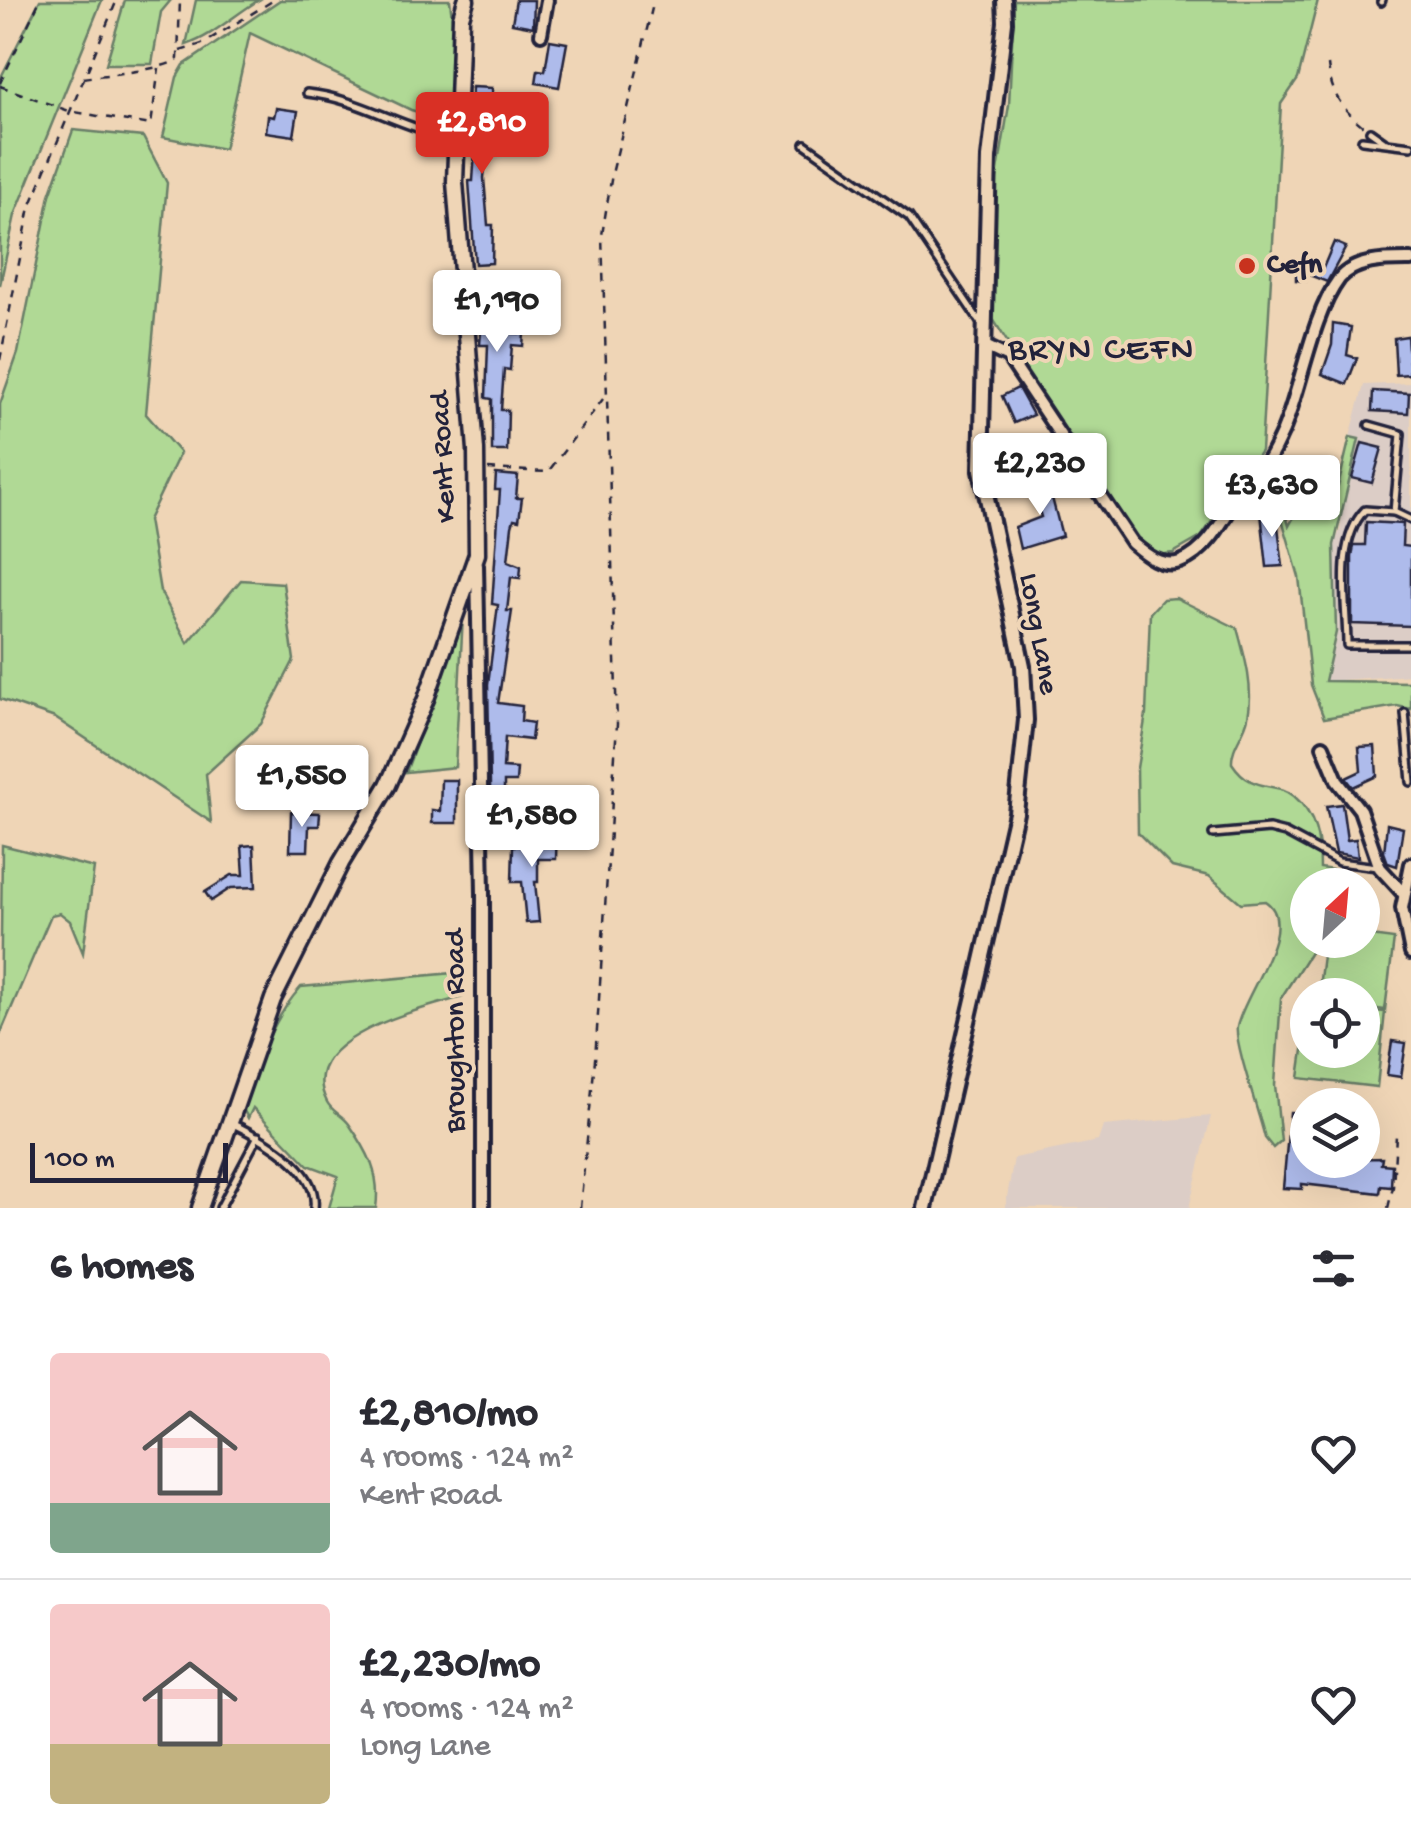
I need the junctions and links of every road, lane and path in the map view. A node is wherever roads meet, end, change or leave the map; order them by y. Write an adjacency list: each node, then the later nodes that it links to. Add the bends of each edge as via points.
1 (40, 0): 14 (path)
2 (117, 0): 13 (path)
3 (180, 0): 10 (path)
4 (274, 0): 10 (path, via 202,44)
5 (466, 0): 18 (main road, Kent Road)
6 (547, 0): 9 (street)
7 (654, 0): 27 (path, via 602,235)
8 (1004, 0): 24 (street, Long Lane, via 989,158)
9 (541, 34)
10 (178, 51): 12 (path, via 178,59)
11 (1328, 65): 17 (path, via 1340,106)
12 (159, 68): 13 (path); 16 (path, via 152,125)
13 (84, 78): 16 (path)
14 (0, 84): 16 (path)
15 (308, 92): 18 (lane, via 338,96 411,128)
16 (69, 111): 26 (path, via 30,207)
17 (1370, 131): 20 (lane)
18 (456, 138): 29 (main road, Kent Road, via 457,248)
19 (1362, 140): 20 (lane)
20 (1387, 143): 22 (lane)
21 (805, 144): 24 (lane, via 909,217)
22 (1411, 146)
23 (1411, 260): 25 (street, via 1371,262 1339,280 1265,464 1198,550 1179,562 1148,557 1132,543 1008,357)
24 (984, 327): 25 (street, Long Lane)
25 (985, 346): 50 (street, Long Lane, via 981,470 1024,666 1026,720 1016,812)
26 (0, 360)
27 (605, 396): 29 (path, via 548,472); 49 (path, via 617,724)
28 (1369, 424): 30 (lane, via 1402,434)
29 (476, 469): 32 (main road, Kent Road)
30 (1394, 512): 31 (lane); 33 (lane, via 1365,510 1349,538 1348,645)
31 (1411, 520)
32 (477, 554): 42 (main road, via 426,699 388,785 273,999); 48 (street, Broughton Road)
33 (1411, 645)
34 (1405, 713): 36 (lane)
35 (1323, 746): 39 (street, via 1338,782 1360,810)
36 (1411, 782)
37 (1213, 834): 39 (lane, via 1269,830 1346,864)
38 (1411, 864): 40 (street)
39 (1380, 868): 40 (street)
40 (1403, 893): 41 (street)
41 (1411, 953)
42 (230, 1122): 44 (lane); 45 (main road)
43 (1396, 1134): 51 (path)
44 (258, 1136): 46 (lane); 47 (lane, via 308,1179)
45 (200, 1208)
46 (220, 1208)
47 (314, 1208)
48 (483, 1208)
49 (580, 1208)
50 (924, 1208)
51 (1388, 1208)

